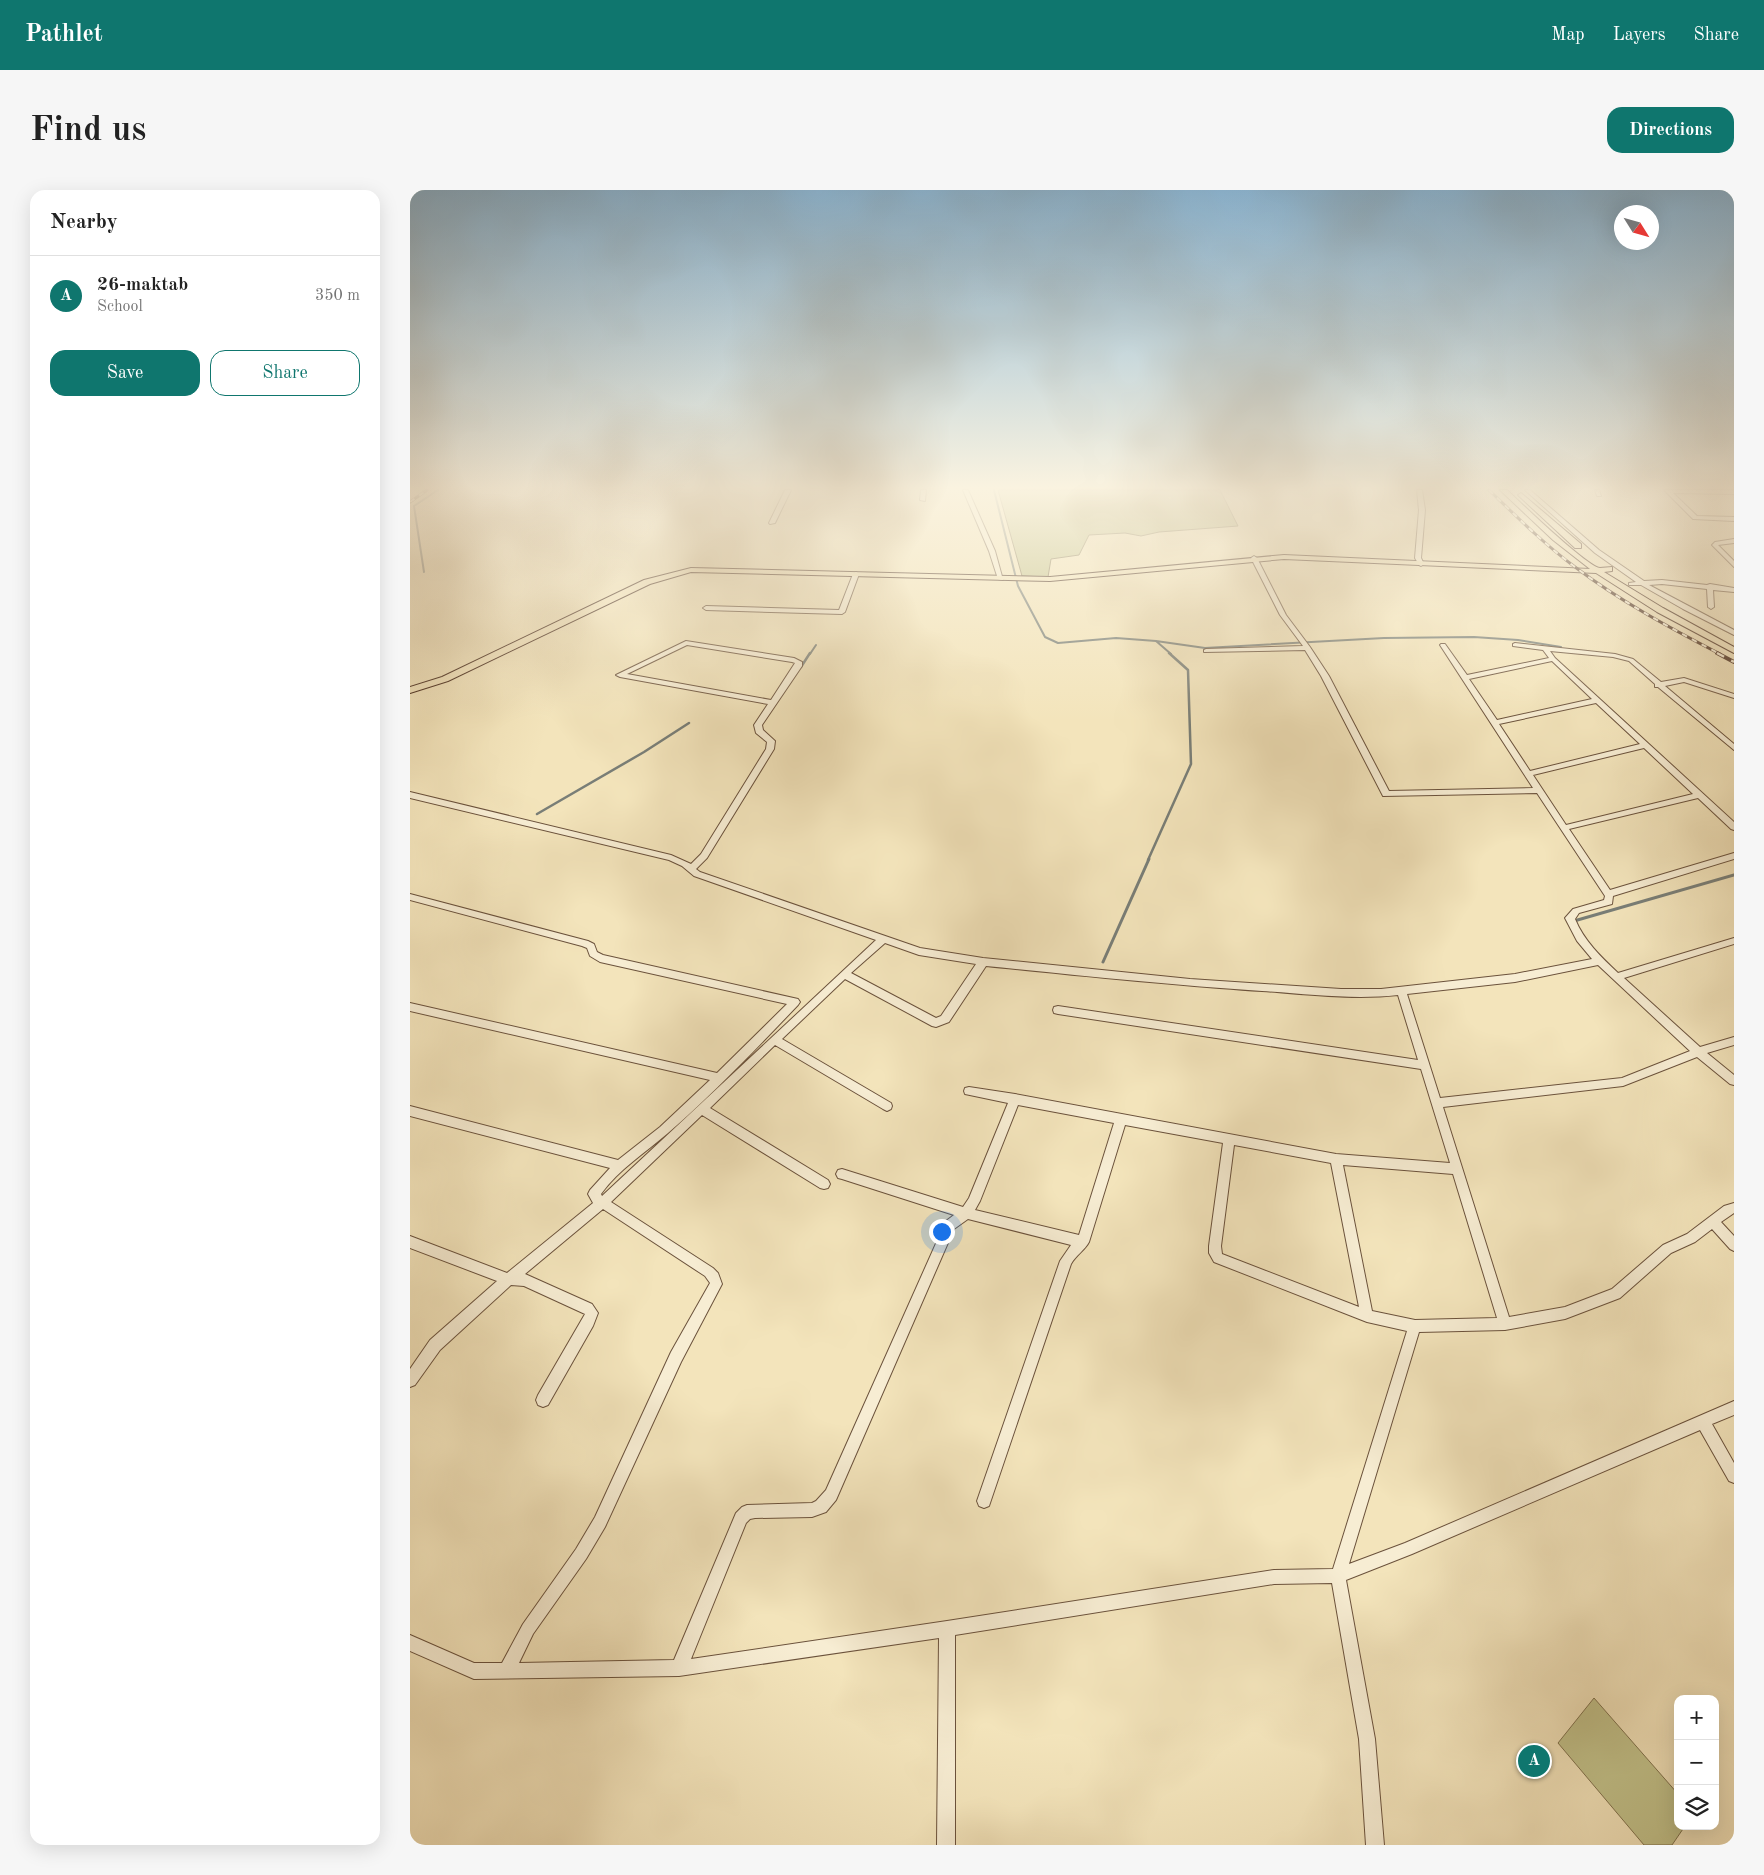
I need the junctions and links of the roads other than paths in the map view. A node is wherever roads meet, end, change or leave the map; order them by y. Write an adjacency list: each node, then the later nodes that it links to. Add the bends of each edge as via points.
1 (997, 567): 10 (street)
2 (1171, 567): 10 (main road, via 1074,578)
3 (1258, 567): 22 (street, via 1270,594)
4 (1486, 567): 8 (main road)
5 (1593, 567): 8 (main road)
6 (1620, 567): 11 (street)
7 (1609, 569): 8 (main road); 12 (main road)
8 (1598, 571): 14 (main road)
9 (856, 574): 10 (main road); 17 (street, via 842,612); 29 (main road, via 707,569 671,574 639,585 446,679)
10 (1001, 579)
11 (1642, 582): 12 (street); 13 (street); 18 (street)
12 (1631, 584): 14 (main road); 19 (main road)
13 (1710, 586): 15 (street); 16 (street)
14 (1621, 587): 24 (main road)
15 (1734, 590)
16 (1711, 607)
17 (706, 608)
18 (1734, 633)
19 (1734, 642)
20 (1443, 645): 27 (street)
21 (1515, 645): 23 (street)
22 (1308, 648): 25 (street); 37 (street, via 1386,794)
23 (1545, 648): 26 (street); 28 (street, via 1622,657 1640,666)
24 (1734, 650)
25 (1206, 651)
26 (1553, 659): 27 (street); 31 (street)
27 (1465, 678): 33 (street)
28 (1658, 685): 30 (street, via 1684,680); 35 (street)
29 (410, 690)
30 (1734, 696)
31 (1598, 700): 33 (street); 34 (street)
32 (773, 703): 32 (street, via 798,666 797,661 686,643 620,675); 43 (street, via 758,727 771,741 770,750 704,856)
33 (1495, 723): 36 (street)
34 (1646, 745): 36 (street); 39 (street)
35 (1734, 748)
36 (1528, 774): 37 (street)
37 (1539, 790): 41 (street)
38 (410, 795): 43 (street, via 672,858)
39 (1699, 795): 40 (street); 41 (street)
40 (1734, 827)
41 (1564, 828): 44 (street)
42 (1734, 856): 44 (street)
43 (692, 869): 46 (street, via 697,874 860,928)
44 (1608, 894): 48 (street, via 1609,902 1576,911 1570,918)
45 (410, 897): 53 (street, via 586,943 600,958)
46 (883, 939): 49 (street, via 920,951); 50 (street)
47 (1734, 940): 51 (street)
48 (1601, 961): 51 (street); 52 (street, via 1516,978)
49 (983, 962): 50 (street, via 945,1019 936,1023); 52 (street, via 1190,983 1322,992)
50 (844, 974): 54 (street)
51 (1617, 977): 59 (street)
52 (1402, 992): 60 (street)
53 (795, 1002): 54 (street); 61 (street)
54 (812, 1006): 57 (street)
55 (410, 1007): 61 (street)
56 (1058, 1010): 60 (street)
57 (774, 1040): 66 (street); 67 (street)
58 (1734, 1040): 59 (street)
59 (1697, 1052): 62 (street); 65 (street, via 1623,1082)
60 (1425, 1064): 65 (street)
61 (719, 1078): 72 (street, via 663,1131)
62 (1734, 1081)
63 (969, 1091): 64 (street)
64 (1015, 1099): 69 (street); 78 (street, via 974,1201)
65 (1437, 1103): 73 (street)
66 (888, 1106)
67 (702, 1108): 75 (street); 76 (street)
68 (410, 1111): 72 (street)
69 (1121, 1119): 70 (street); 81 (street)
70 (1230, 1138): 71 (street); 84 (street, via 1215,1246 1218,1258)
71 (1336, 1159): 73 (street); 84 (street)
72 (618, 1165): 76 (street, via 594,1194 594,1198)
73 (1458, 1169): 85 (street)
74 (842, 1174): 78 (street)
75 (824, 1184)
76 (602, 1203): 83 (street); 97 (street, via 709,1272 716,1284 676,1357 600,1522 528,1629)
77 (1734, 1208): 79 (street)
78 (966, 1212): 81 (street); 96 (street, via 950,1225 831,1495 821,1507 812,1510 755,1511 747,1512 741,1518)
79 (1713, 1221): 82 (street); 85 (street, via 1691,1238 1666,1249 1616,1294 1565,1312)
80 (410, 1242): 83 (street)
81 (1083, 1242): 92 (street, via 1072,1250 1066,1261)
82 (1734, 1245)
83 (508, 1279): 87 (street, via 435,1345); 88 (street, via 525,1280 588,1308 592,1313)
84 (1367, 1316): 86 (street)
85 (1505, 1324): 86 (street)
86 (1415, 1326): 93 (street)
87 (410, 1380)
88 (543, 1400)
89 (1734, 1408): 90 (street)
90 (1702, 1421): 91 (street); 93 (street)
91 (1734, 1476)
92 (984, 1501)
93 (1338, 1576): 94 (street, via 1274,1576); 99 (street, via 1368,1739)
94 (947, 1629): 96 (street); 98 (street)
95 (410, 1643): 97 (street, via 474,1671)
96 (679, 1668): 97 (street)
97 (506, 1671)
98 (946, 1845)
99 (1375, 1845)

